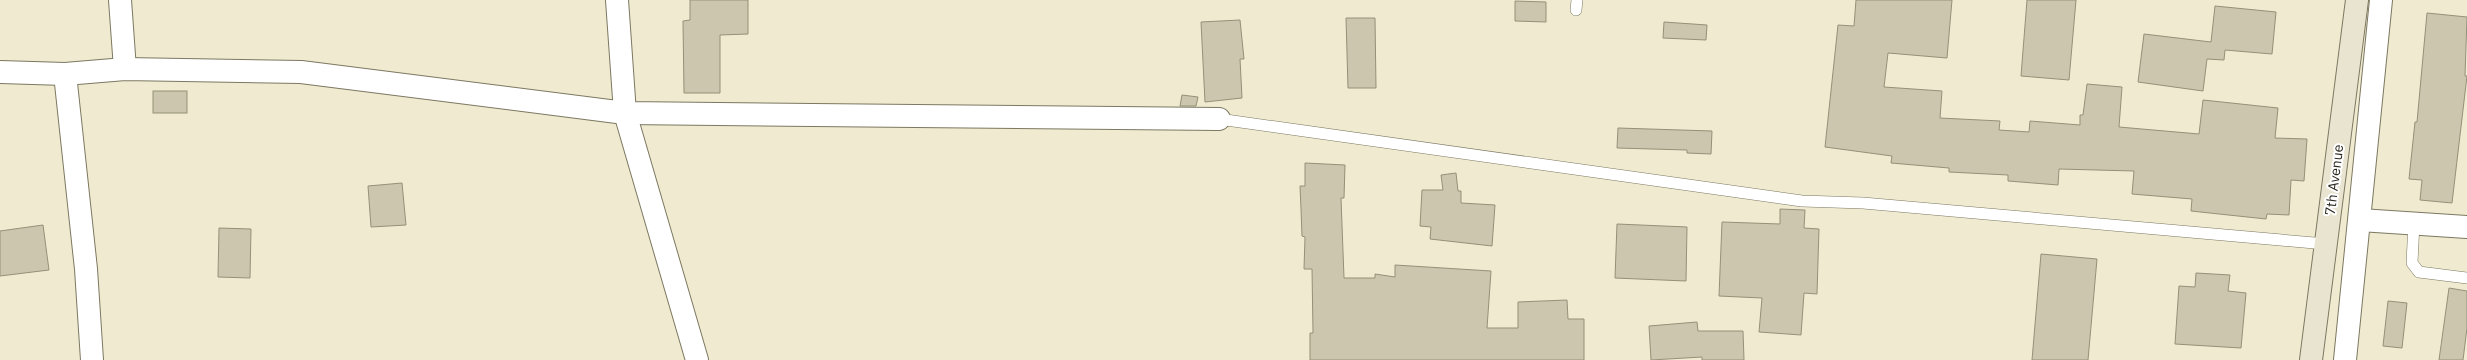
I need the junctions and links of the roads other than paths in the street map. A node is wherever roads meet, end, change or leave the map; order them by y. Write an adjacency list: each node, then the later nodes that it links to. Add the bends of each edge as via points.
1 (120, 0): 5 (street)
2 (617, 0): 8 (street)
3 (2356, 0): 13 (main road, 7th Avenue)
4 (2381, 0): 10 (street)
5 (125, 69): 7 (street); 8 (street, via 301,72)
6 (0, 72): 7 (street)
7 (65, 74): 15 (street, via 86,269)
8 (625, 114): 9 (street); 16 (street)
9 (1219, 119): 13 (lane, via 1802,202 1863,203)
10 (2360, 220): 11 (street); 18 (street)
11 (2414, 223): 12 (street); 14 (lane, via 2412,263 2419,272)
12 (2467, 227)
13 (2326, 244): 17 (main road, 7th Avenue)
14 (2467, 278)
15 (92, 360)
16 (697, 360)
17 (2311, 360)
18 (2345, 360)

